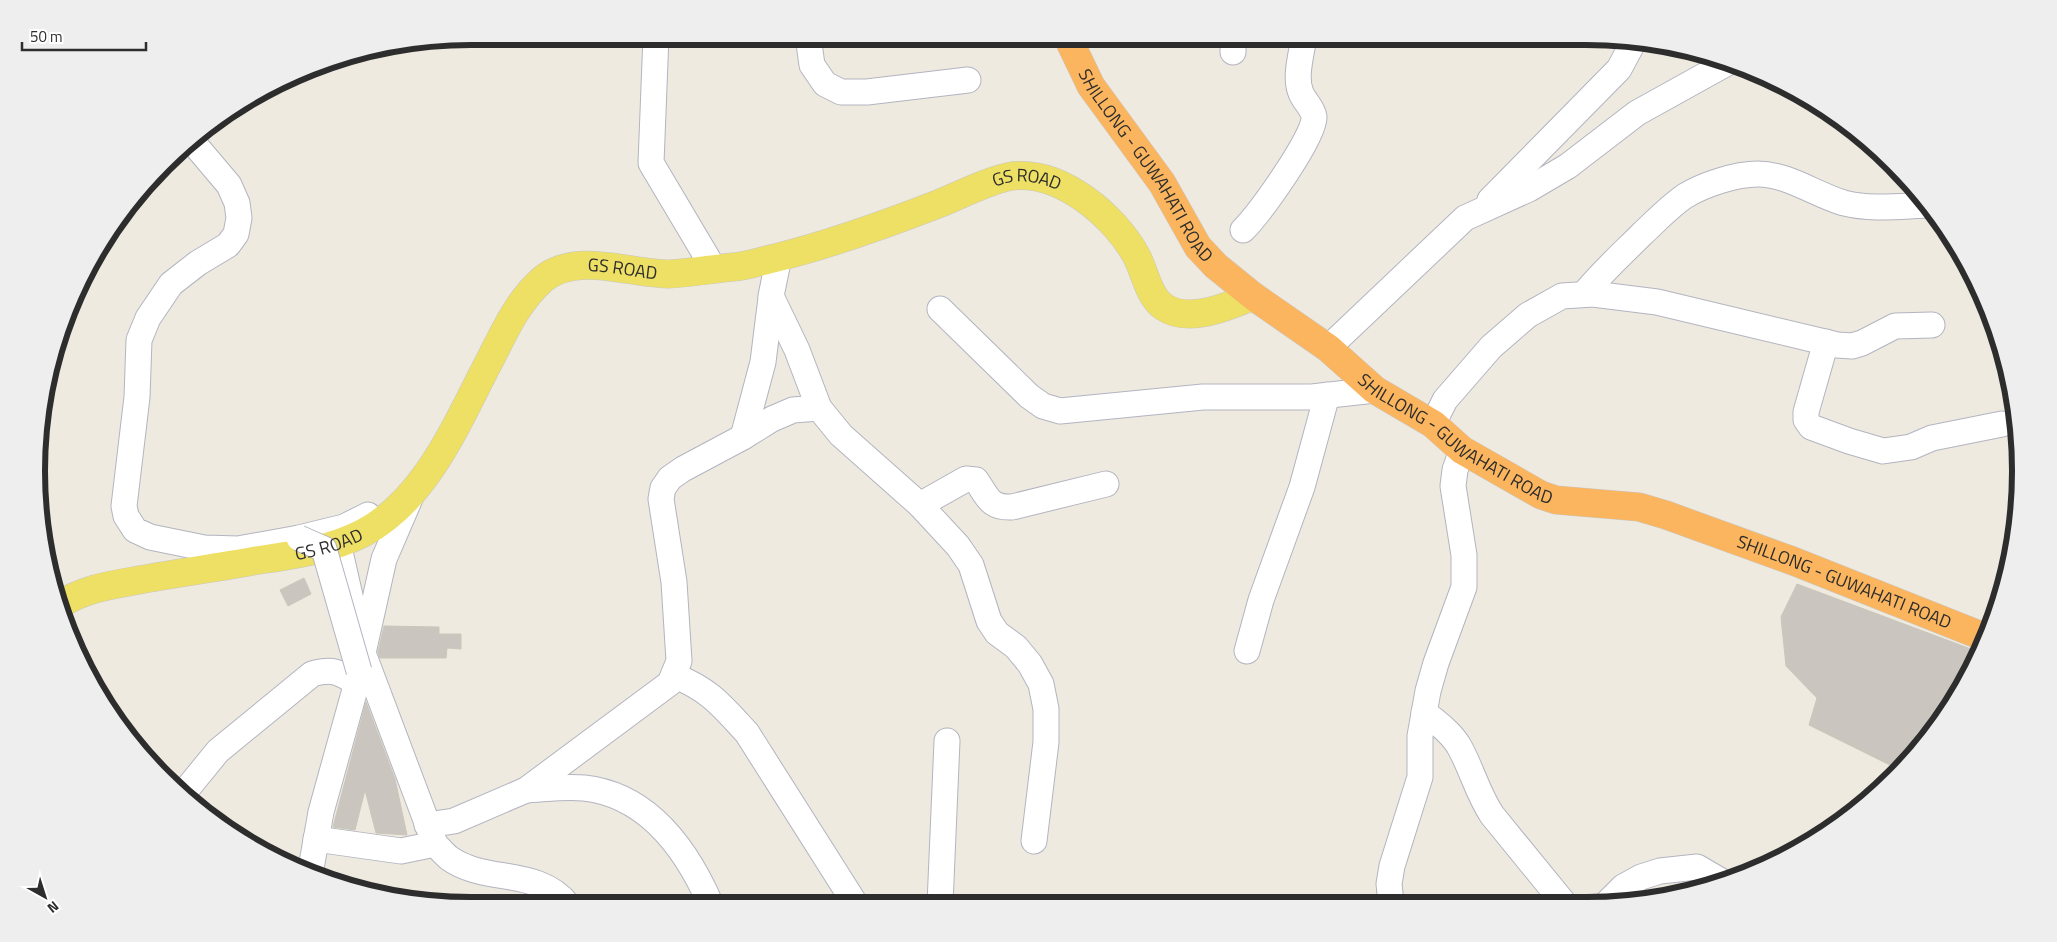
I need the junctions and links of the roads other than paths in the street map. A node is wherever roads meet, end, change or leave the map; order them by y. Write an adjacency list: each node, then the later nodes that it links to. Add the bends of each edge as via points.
1 (656, 45): 13 (street, via 651,162)
2 (809, 45): 7 (street, via 812,65 825,84 842,92)
3 (1072, 45): 16 (highway, SHILLONG - GUWAHATI ROAD, via 1091,86 1162,183 1198,247)
4 (1303, 45): 11 (street, via 1299,83 1301,94 1313,113 1311,129 1267,201)
5 (1630, 48): 10 (street, via 1619,69)
6 (1720, 67): 10 (street, via 1637,113 1568,166 1529,189)
7 (968, 80)
8 (196, 146): 31 (street, via 229,185 237,203 236,234 228,245 171,284 148,318 139,340 137,397 124,506 126,516 135,530 150,537 204,548 238,549)
9 (1919, 206): 14 (street, via 1877,207 1846,203 1776,177 1758,174 1739,177 1686,196 1665,211)
10 (1479, 211): 20 (street, via 1465,218)
11 (1243, 230)
12 (779, 257): 13 (main road, GS ROAD); 15 (street); 16 (main road, GS ROAD, via 852,237 1010,176 1044,177 1066,186 1120,233 1134,252 1156,299 1165,308 1177,312 1222,310)
13 (714, 269): 29 (main road, GS ROAD, via 668,274 577,266 546,277 521,303 441,450)
14 (1584, 294): 19 (street, via 1657,302); 24 (street, via 1562,296 1528,315 1491,347 1445,400)
15 (771, 296): 23 (street, via 797,350); 26 (street, via 763,362)
16 (1253, 296): 20 (highway, SHILLONG - GUWAHATI ROAD)
17 (940, 310): 22 (street, via 1029,396 1043,406 1060,411 1203,397)
18 (1932, 325): 19 (street, via 1895,326 1852,346)
19 (1826, 342): 25 (street, via 1806,412 1806,420 1811,427 1883,451)
20 (1328, 348): 21 (highway, SHILLONG - GUWAHATI ROAD)
21 (1375, 390): 22 (street); 24 (highway, SHILLONG - GUWAHATI ROAD)
22 (1327, 395): 35 (street, via 1302,487 1261,600)
23 (819, 408): 26 (street, via 792,410); 30 (street, via 840,435)
24 (1433, 424): 27 (highway, SHILLONG - GUWAHATI ROAD)
25 (2002, 424)
26 (743, 437): 37 (street, via 682,469 663,488 661,499 674,582 679,661)
27 (1462, 450): 34 (highway, SHILLONG - GUWAHATI ROAD, via 1541,495 1556,500 1639,507 1666,515); 38 (street, via 1453,486 1464,556 1464,588 1436,663)
28 (1106, 484): 30 (street, via 1012,507 1000,507 994,505 972,478)
29 (413, 492): 31 (street, via 344,528); 32 (main road, GS ROAD, via 365,532); 36 (street, via 384,558)
30 (920, 505): 44 (street, via 971,565 989,621 1016,647 1041,684 1046,709 1046,742)
31 (299, 538): 32 (street, bridge)
32 (331, 546): 33 (main road, GS ROAD, via 98,588); 36 (street, bridge)
33 (66, 602)
34 (1980, 635)
35 (1246, 652)
36 (360, 669): 40 (street, via 312,674 218,751); 42 (street); 43 (street)
37 (675, 676): 41 (street, via 660,693); 50 (street, via 701,688 747,733)
38 (1424, 712): 52 (street, via 1420,736 1420,777 1392,866); 53 (street, via 1460,747 1492,816)
39 (947, 741): 51 (street)
40 (187, 788)
41 (526, 790): 42 (street); 49 (street, via 584,788 626,799 648,814 683,852)
42 (431, 834): 43 (street, via 401,851); 48 (street, via 449,858 469,867 536,881)
43 (316, 839): 45 (street)
44 (1034, 841)
45 (311, 866)
46 (1714, 877): 47 (street, via 1697,867 1660,871 1641,877)
47 (1614, 896)
48 (559, 897)
49 (708, 897)
50 (852, 897)
51 (940, 897)
52 (1390, 897)
53 (1559, 897)

